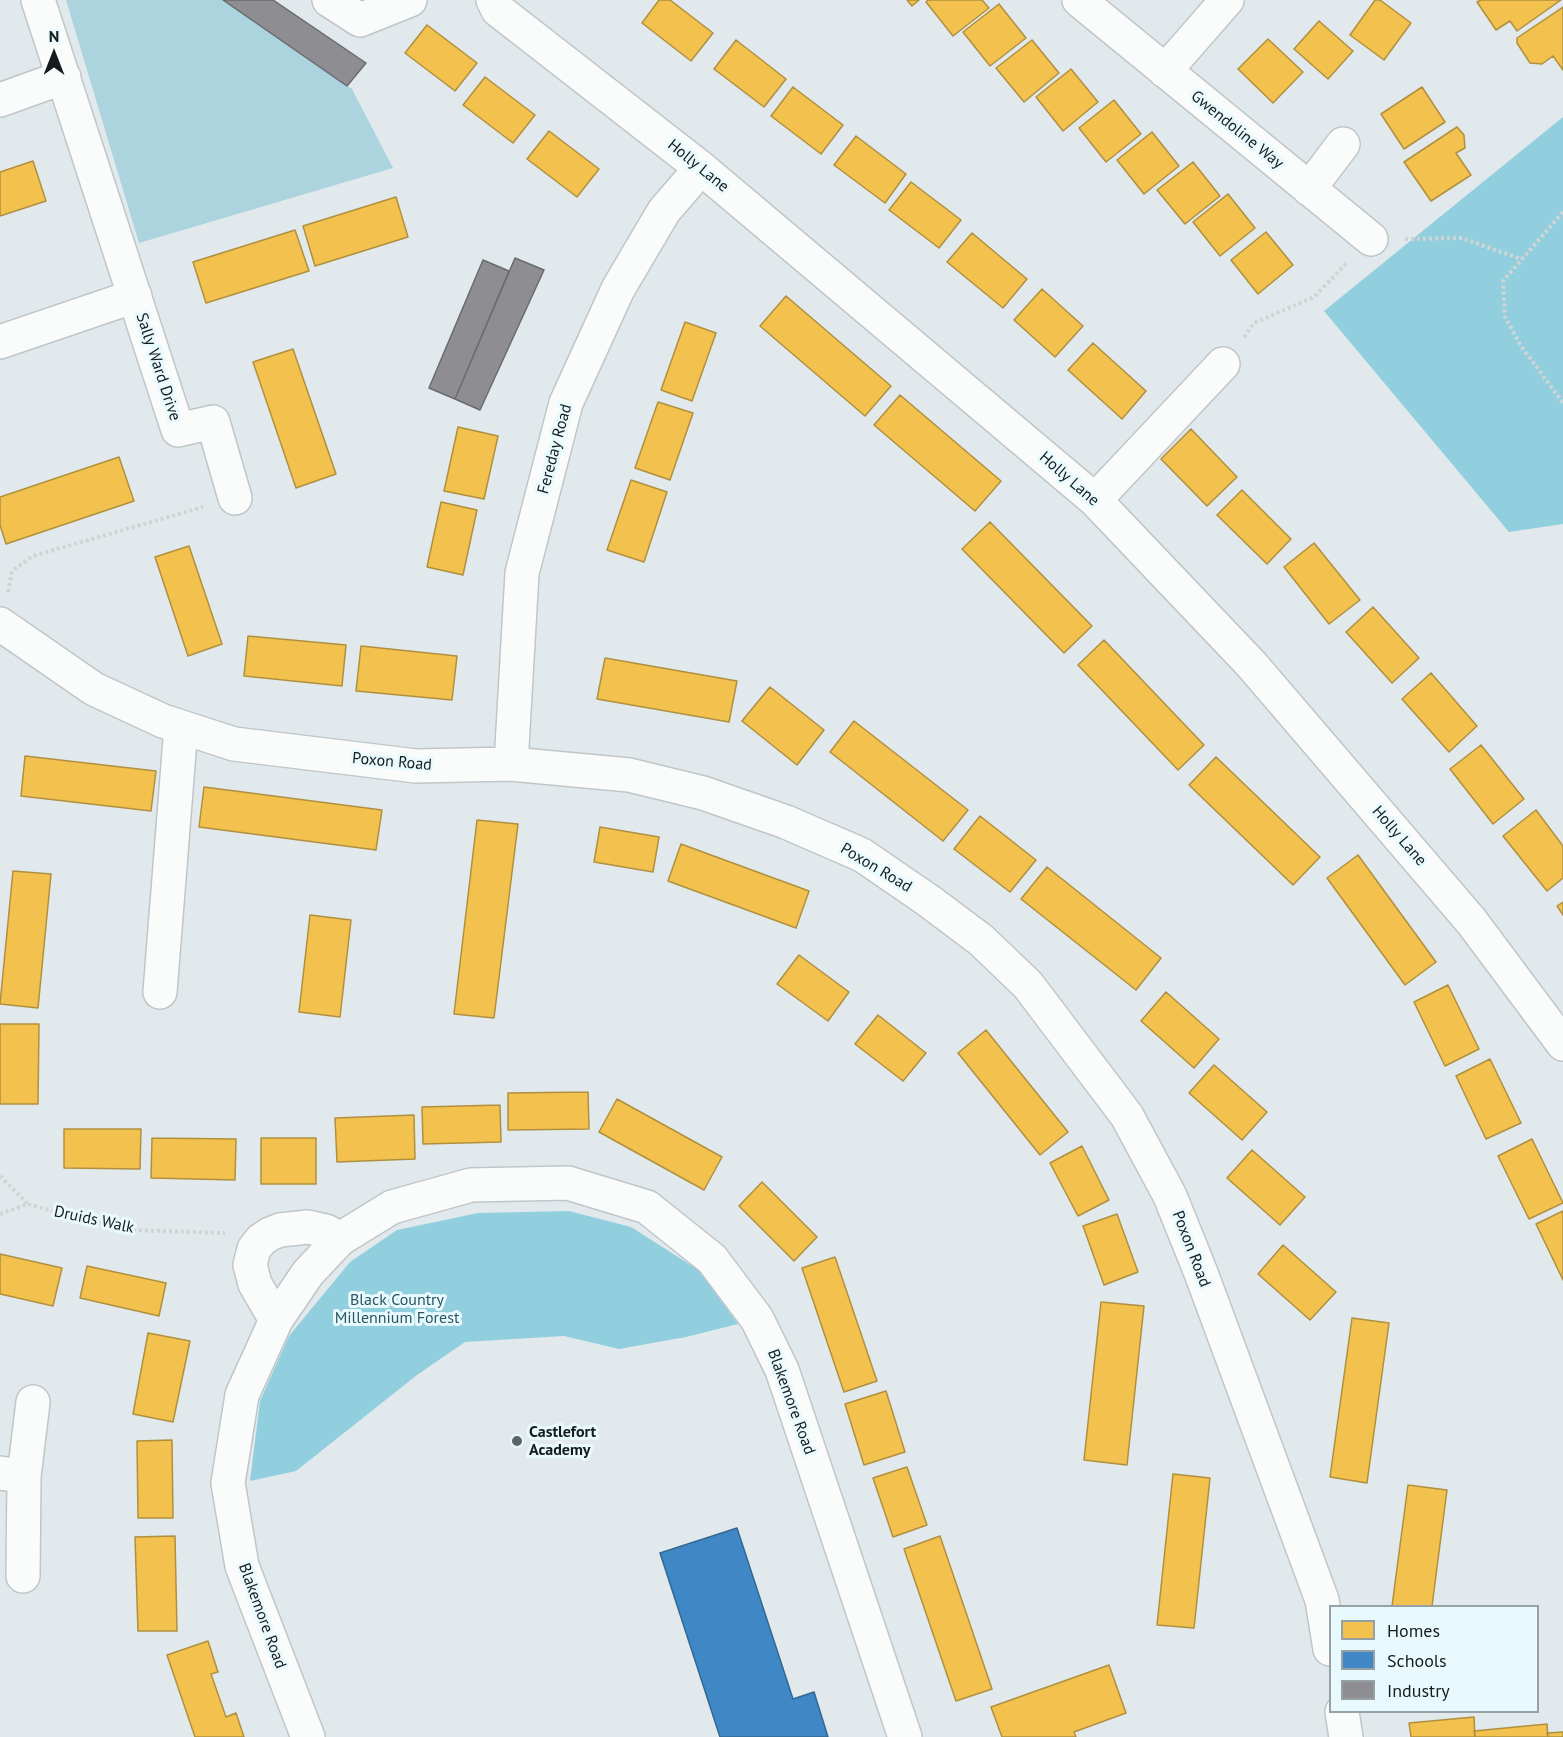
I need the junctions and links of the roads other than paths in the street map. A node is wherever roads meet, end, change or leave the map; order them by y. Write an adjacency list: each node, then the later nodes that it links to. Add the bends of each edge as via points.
1 (38, 0): 8 (street, Sally Ward Drive)
2 (329, 0): 3 (street, via 360,20)
3 (410, 0)
4 (493, 0): 11 (street, Holly Lane, via 498,10)
5 (1079, 0): 7 (street, Gwendoline Way)
6 (1227, 0): 7 (street)
7 (1165, 71): 12 (street, Gwendoline Way)
8 (64, 77): 9 (street); 14 (street, Sally Ward Drive)
9 (0, 100)
10 (1344, 144): 12 (street)
11 (701, 168): 18 (street, Holly Lane); 21 (street, Fereday Road, via 664,211 618,289 566,404 522,573)
12 (1309, 189): 13 (street, Gwendoline Way)
13 (1371, 239)
14 (135, 296): 15 (street, Sally Ward Drive); 17 (street, Sally Ward Drive, via 178,430 213,422)
15 (0, 342)
16 (1223, 364): 18 (street)
17 (235, 498)
18 (1095, 500): 23 (street, Holly Lane, via 1267,682 1472,922)
19 (0, 625): 20 (street, Poxon Road, via 94,689)
20 (181, 727): 21 (street, Poxon Road, via 234,744 416,766); 22 (street)
21 (511, 764): 29 (street, Poxon Road, via 629,775 703,793 786,822 862,855 981,940 1028,985 1127,1116 1170,1196 1322,1600)
22 (160, 993)
23 (1563, 1044)
24 (340, 1239): 25 (street, Blakemore Road, via 308,1273); 25 (street, via 308,1227 280,1230 261,1240 250,1265 255,1284); 32 (street, Blakemore Road, via 392,1207 471,1185 568,1183 647,1207 712,1260 757,1319 782,1370)
25 (276, 1320): 31 (street, Blakemore Road, via 242,1395 228,1483 242,1566)
26 (33, 1402): 27 (street)
27 (12, 1474): 28 (street)
28 (24, 1576)
29 (1329, 1643)
30 (1342, 1713): 33 (street)
31 (308, 1737)
32 (904, 1737)
33 (1346, 1737)

